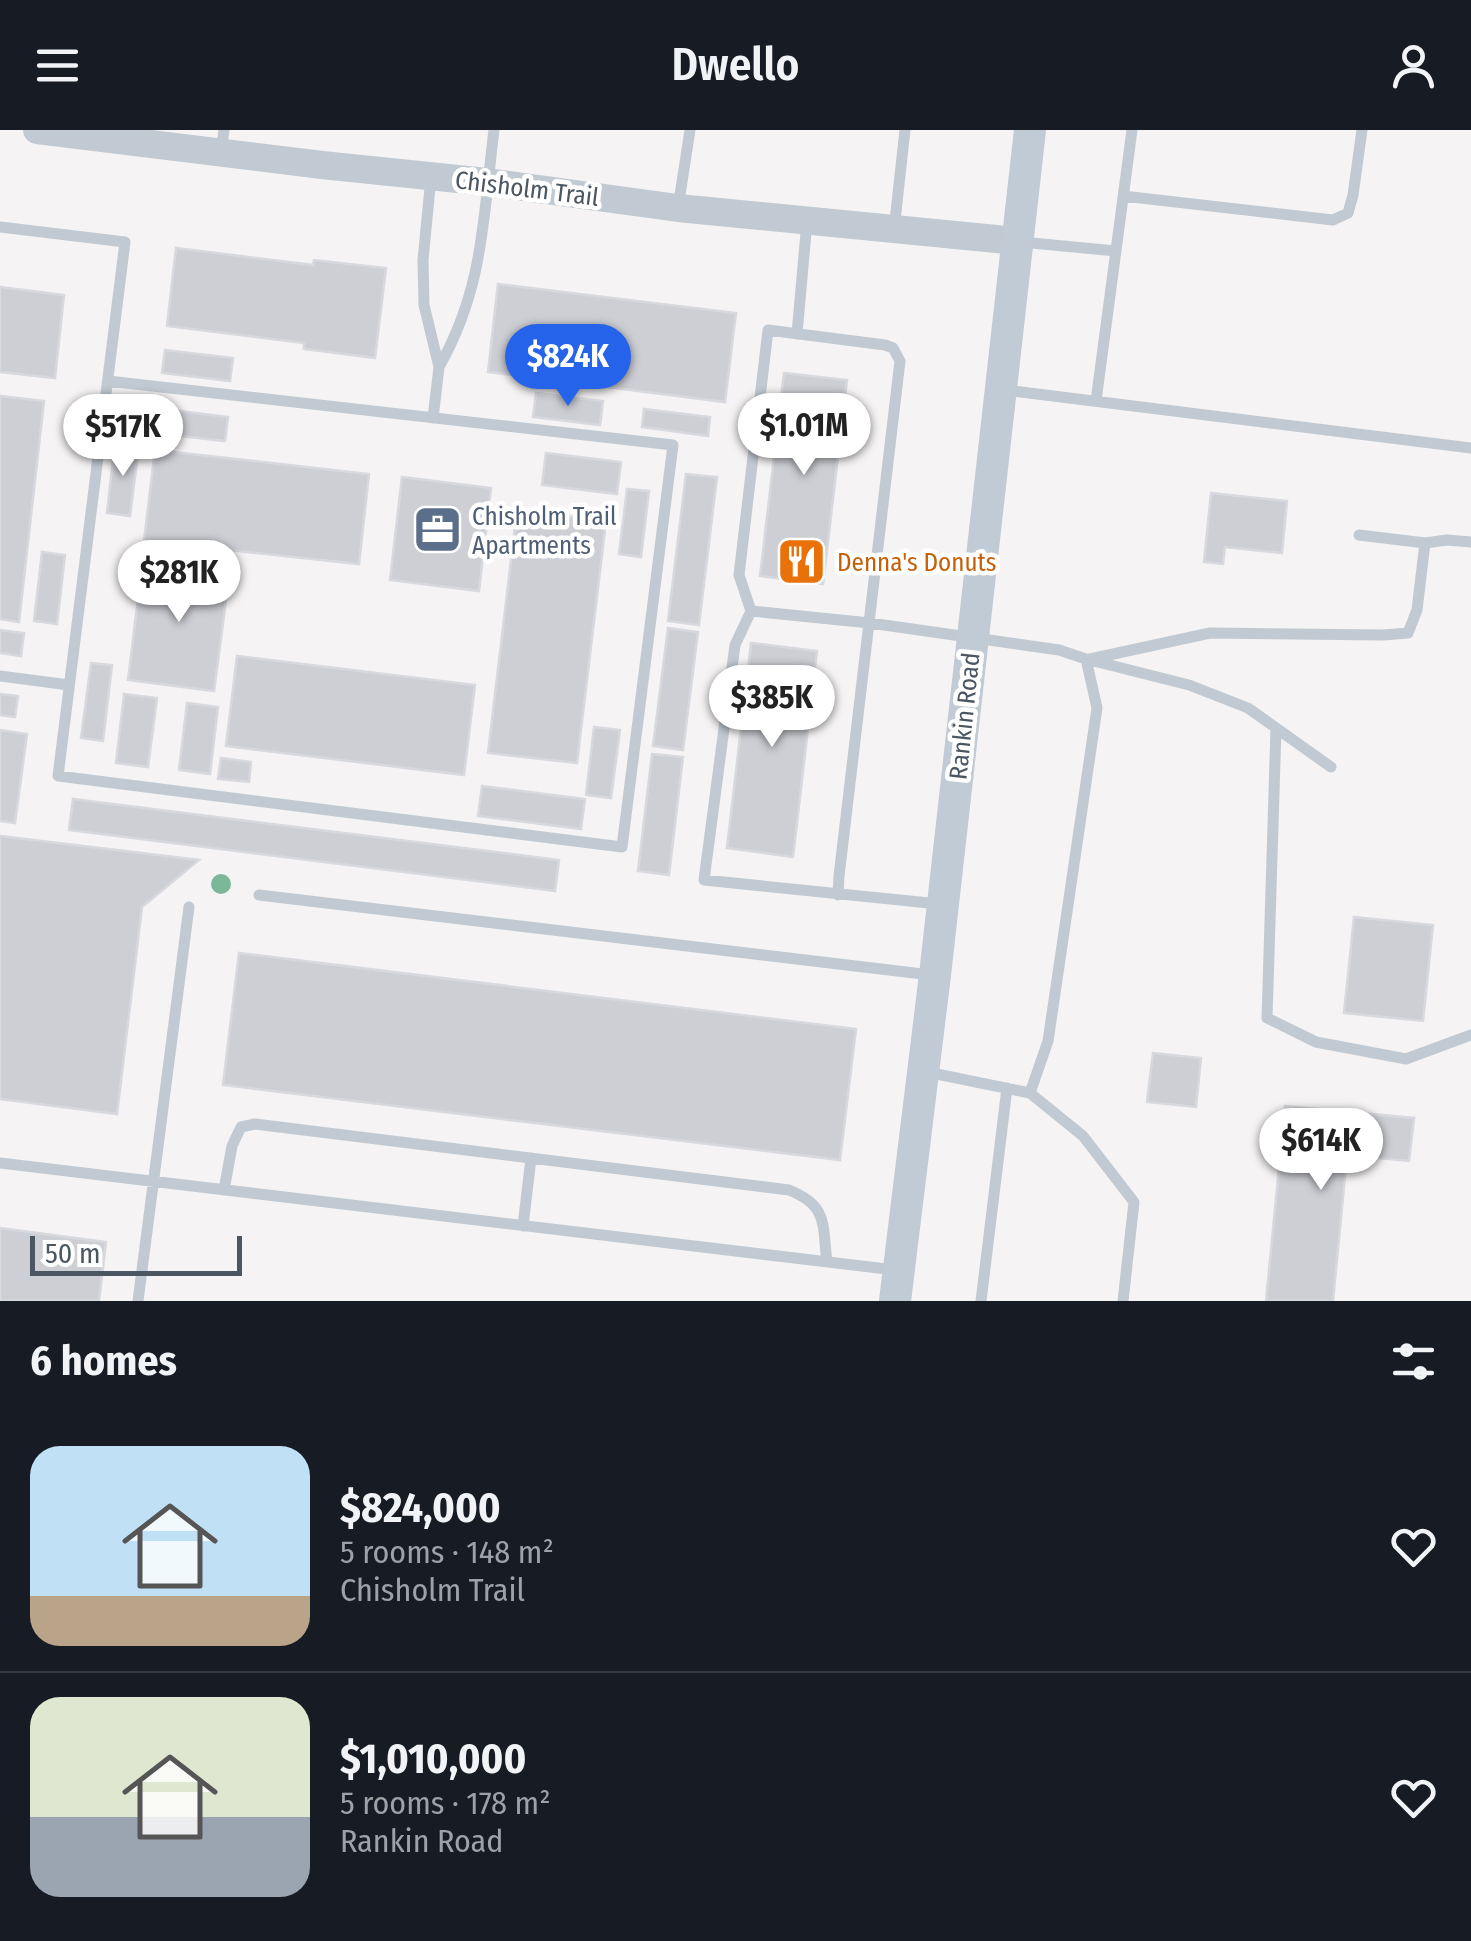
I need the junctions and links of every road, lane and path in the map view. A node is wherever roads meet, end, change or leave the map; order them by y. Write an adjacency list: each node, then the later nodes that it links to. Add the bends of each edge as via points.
1 (36, 130): 8 (street, Chisholm Trail)
2 (494, 130): 10 (lane)
3 (690, 130): 12 (lane)
4 (905, 130): 15 (lane)
5 (1030, 130): 16 (main road, Rankin Road)
6 (1132, 130): 11 (lane)
7 (1362, 130): 11 (lane, via 1348,213 1333,220)
8 (223, 141): 9 (street, Chisholm Trail)
9 (431, 177): 10 (street, Chisholm Trail); 19 (lane, via 424,305)
10 (487, 182): 12 (street, Chisholm Trail); 19 (lane, via 471,293)
11 (1123, 196): 17 (lane)
12 (678, 208): 13 (street, Chisholm Trail)
13 (807, 221): 15 (street, Chisholm Trail); 18 (lane)
14 (0, 227): 20 (lane, via 125,242)
15 (894, 230): 16 (street, Chisholm Trail)
16 (1017, 241): 17 (lane); 21 (main road, Rankin Road)
17 (1116, 252): 22 (lane)
18 (797, 334): 28 (lane, via 768,330 739,575); 29 (lane, via 885,344 900,361)
19 (439, 367): 23 (lane)
20 (108, 381): 23 (lane); 33 (lane)
21 (1001, 389): 22 (lane); 30 (main road, Rankin Road)
22 (1096, 401): 24 (lane)
23 (433, 418): 33 (lane, via 674,445 622,847 58,776)
24 (1471, 448)
25 (1360, 535): 27 (lane)
26 (1471, 542): 27 (lane)
27 (1425, 543): 31 (lane, via 1408,633 1210,633)
28 (752, 611): 29 (lane); 37 (lane, via 735,645 704,880)
29 (870, 623): 30 (lane); 37 (lane)
30 (973, 638): 31 (lane); 38 (main road, Rankin Road)
31 (1086, 660): 34 (lane, via 1189,685 1248,708); 44 (lane, via 1097,708 1048,1041)
32 (0, 676): 33 (lane)
33 (70, 684)
34 (1276, 728): 35 (lane); 41 (lane, via 1267,1018 1316,1042 1406,1059)
35 (1332, 767)
36 (259, 895): 40 (lane)
37 (838, 895): 38 (lane)
38 (943, 904): 40 (main road, Rankin Road)
39 (189, 907): 47 (lane)
40 (935, 975): 42 (main road, Rankin Road)
41 (1471, 1034)
42 (923, 1072): 43 (lane); 51 (main road, Rankin Road)
43 (1007, 1088): 44 (lane); 53 (lane)
44 (1030, 1093): 54 (lane, via 1083,1136 1134,1202)
45 (530, 1158): 48 (lane, via 255,1124 241,1127 232,1146); 49 (lane); 50 (lane, via 789,1190 810,1198 822,1218)
46 (0, 1164): 47 (lane)
47 (154, 1182): 48 (lane); 52 (lane)
48 (224, 1190): 49 (lane)
49 (523, 1226): 50 (lane)
50 (826, 1262): 51 (lane)
51 (897, 1286)
52 (138, 1301)
53 (981, 1301)
54 (1123, 1301)

